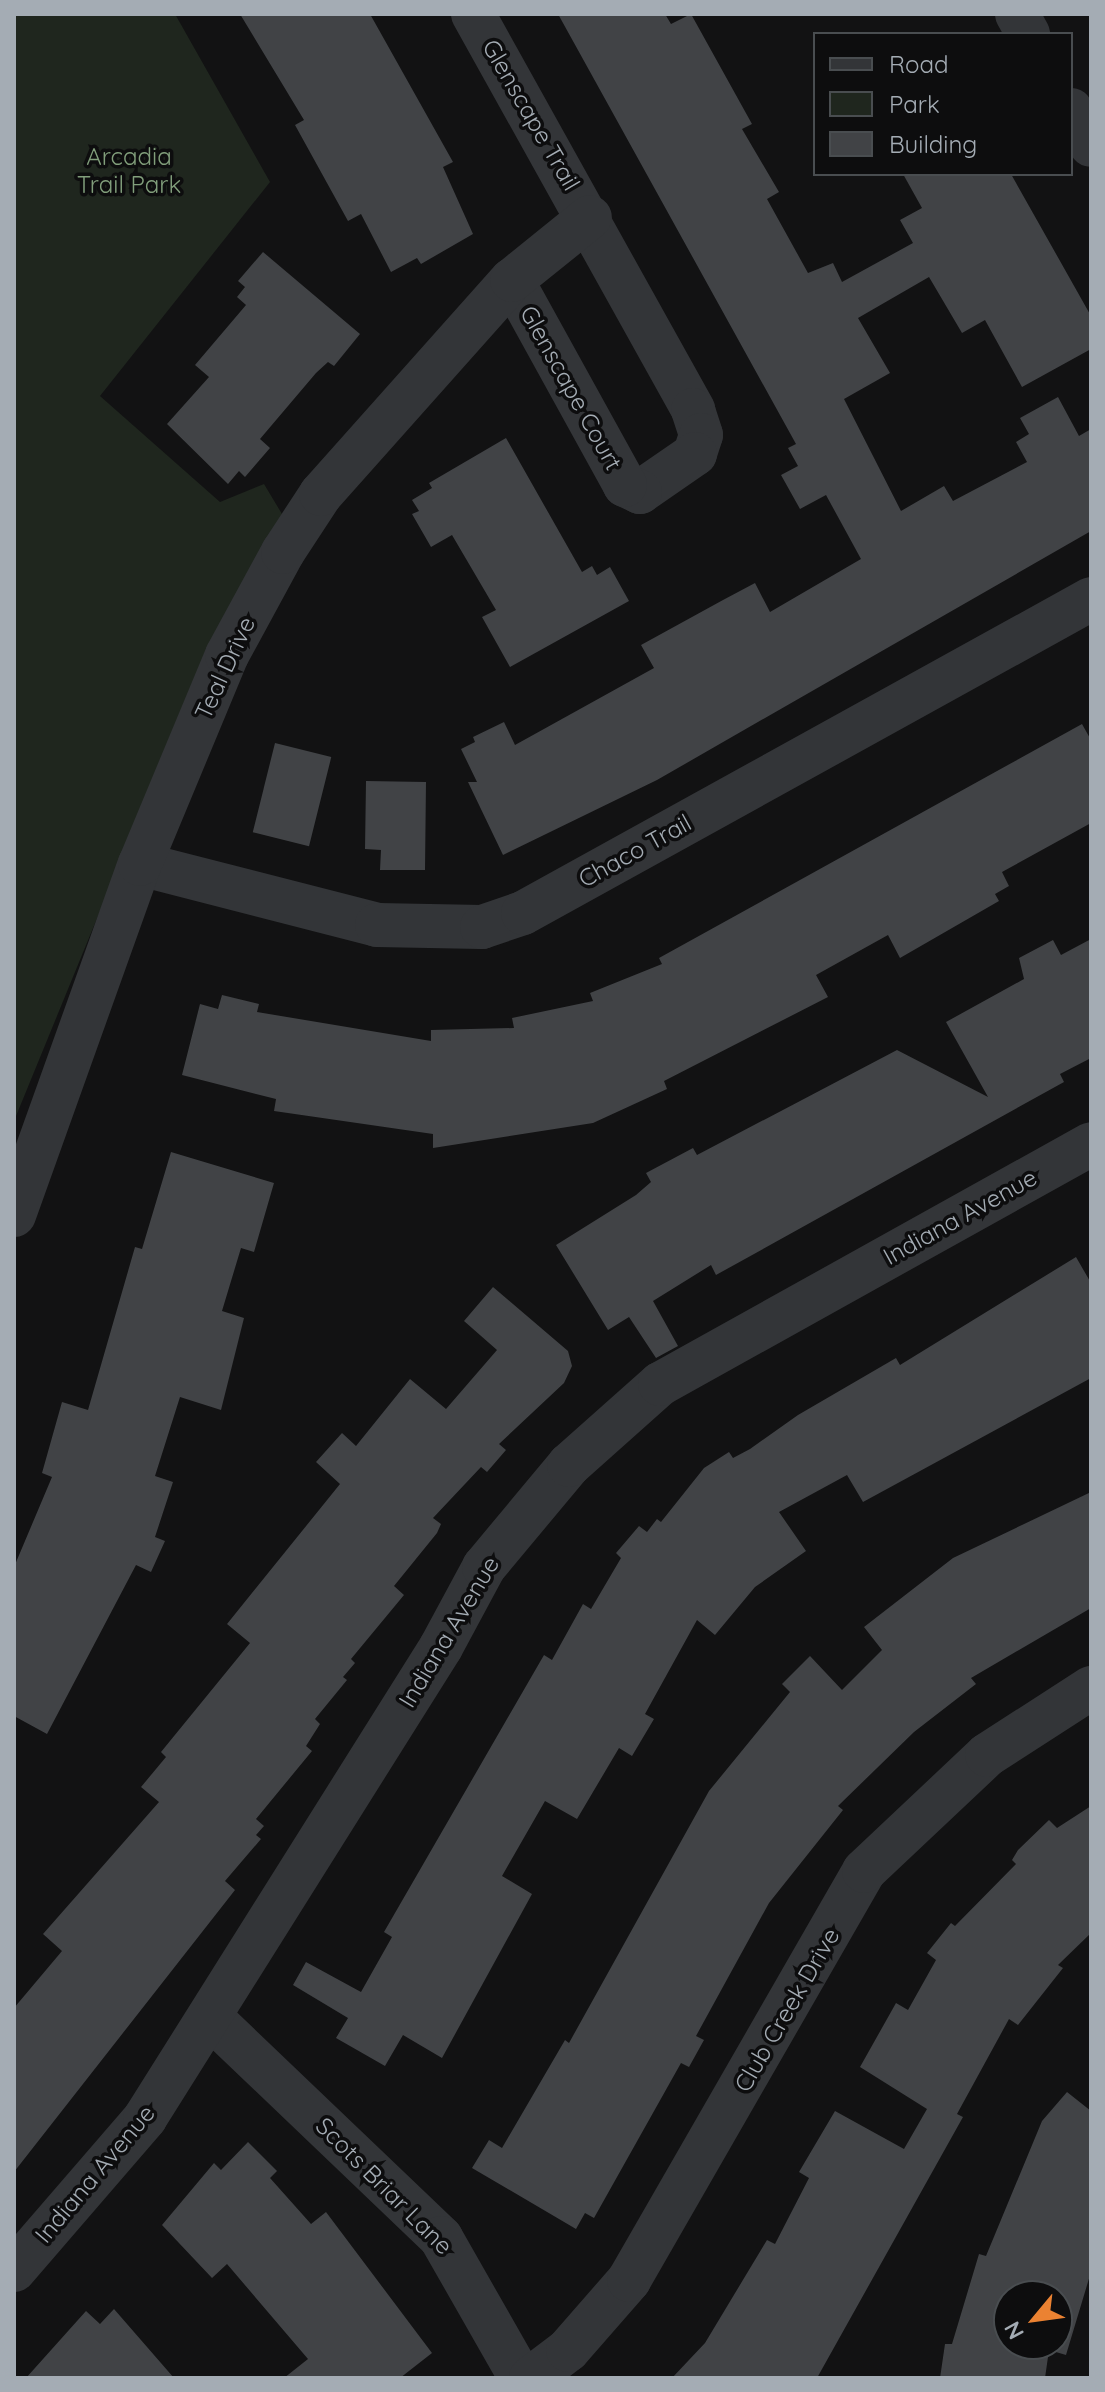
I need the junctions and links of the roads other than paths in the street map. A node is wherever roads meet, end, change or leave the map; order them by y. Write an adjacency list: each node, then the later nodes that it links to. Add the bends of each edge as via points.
1 (473, 14): 6 (street, Glenscape Trail)
2 (1017, 14): 3 (street)
3 (1027, 32)
4 (1073, 114): 5 (street)
5 (1091, 145)
6 (590, 217): 7 (street, Teal Drive); 7 (street, Glenscape Court, via 693,410 698,444 672,474 640,492 625,485)
7 (512, 280): 9 (street, Teal Drive, via 321,494 283,552 227,655)
8 (1091, 599): 9 (street, Chaco Trail, via 523,913 482,927 377,925)
9 (140, 864): 11 (street, Teal Drive)
10 (1091, 1144): 13 (street, Indiana Avenue, via 660,1384 569,1465 484,1567)
11 (14, 1215)
12 (1091, 1688): 16 (street, Club Creek Drive, via 987,1755 864,1871 629,2280 568,2350)
13 (212, 2019): 14 (street, Indiana Avenue, via 145,2118); 15 (street, Scots Briar Lane, via 441,2238)
14 (14, 2270)
15 (521, 2378)
16 (531, 2378)

